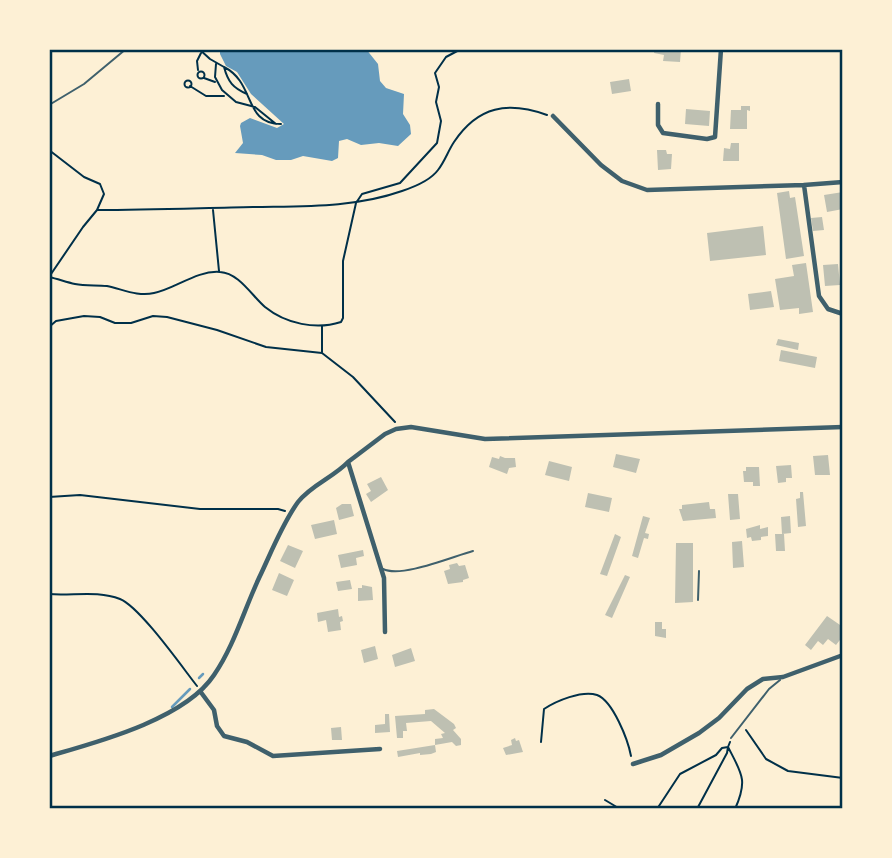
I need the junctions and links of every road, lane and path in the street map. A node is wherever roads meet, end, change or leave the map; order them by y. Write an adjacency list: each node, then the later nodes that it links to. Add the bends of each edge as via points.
1 (125, 49): 16 (lane, via 84,85)
2 (461, 49): 24 (path, via 446,57 435,73 441,121 437,143 400,183 362,194)
3 (721, 49): 15 (street, via 715,137 663,133 658,125)
4 (200, 50): 5 (path); 7 (path)
5 (216, 64): 6 (path); 11 (path)
6 (224, 67): 13 (path, via 239,77); 13 (path, via 230,84)
7 (198, 72): 8 (path); 9 (path, via 204,73)
8 (198, 77): 9 (path); 10 (path)
9 (203, 77): 11 (path)
10 (191, 82): 12 (path); 12 (path, via 184,83)
11 (217, 82): 14 (path)
12 (190, 86): 14 (path, via 206,96)
13 (248, 94): 17 (path)
14 (226, 95): 17 (path)
15 (658, 104)
16 (49, 105)
17 (252, 106): 19 (path); 19 (path, via 262,120)
18 (553, 117): 23 (street, via 622,181 647,190); 24 (path, via 508,107 487,112 472,120 425,181)
19 (276, 124): 20 (path)
20 (281, 124)
21 (49, 150): 26 (path, via 83,177 100,184 103,194)
22 (843, 181): 23 (street)
23 (804, 185): 29 (street, via 819,296 828,309)
24 (356, 203): 25 (path); 30 (path, via 343,261 343,318)
25 (213, 209): 26 (path); 27 (path)
26 (97, 210): 28 (path)
27 (219, 272): 28 (path, via 144,294); 30 (path, via 232,276 284,319)
28 (49, 277)
29 (843, 314)
30 (322, 326): 32 (path)
31 (49, 327): 32 (path, via 56,321 84,316 131,323 153,316 266,347)
32 (322, 353): 34 (path, via 353,377)
33 (843, 427): 34 (street, via 485,439)
34 (400, 428): 35 (street)
35 (348, 461): 37 (street, via 299,501); 39 (street)
36 (49, 497): 37 (path, via 80,495 200,509 278,509)
37 (292, 514): 46 (street, via 227,653)
38 (472, 551): 39 (lane, via 392,573)
39 (382, 569): 43 (street)
40 (699, 570): 42 (lane)
41 (49, 594): 46 (path, via 120,599 154,631)
42 (698, 600)
43 (385, 632)
44 (843, 655): 45 (street)
45 (783, 677): 47 (lane); 53 (street, via 763,679 699,733 661,755)
46 (200, 691): 51 (street, via 215,710 216,726 224,736 273,756); 52 (street, via 130,730)
47 (742, 724): 48 (lane); 54 (path, via 766,759 788,771)
48 (731, 738): 50 (path)
49 (541, 742): 53 (path, via 544,709 583,693 597,695 620,723)
50 (728, 747): 57 (path, via 680,774); 58 (path); 59 (path, via 744,778)
51 (380, 749)
52 (49, 756)
53 (633, 764)
54 (843, 778)
55 (605, 800): 56 (path)
56 (620, 809)
57 (657, 809)
58 (696, 809)
59 (735, 809)

